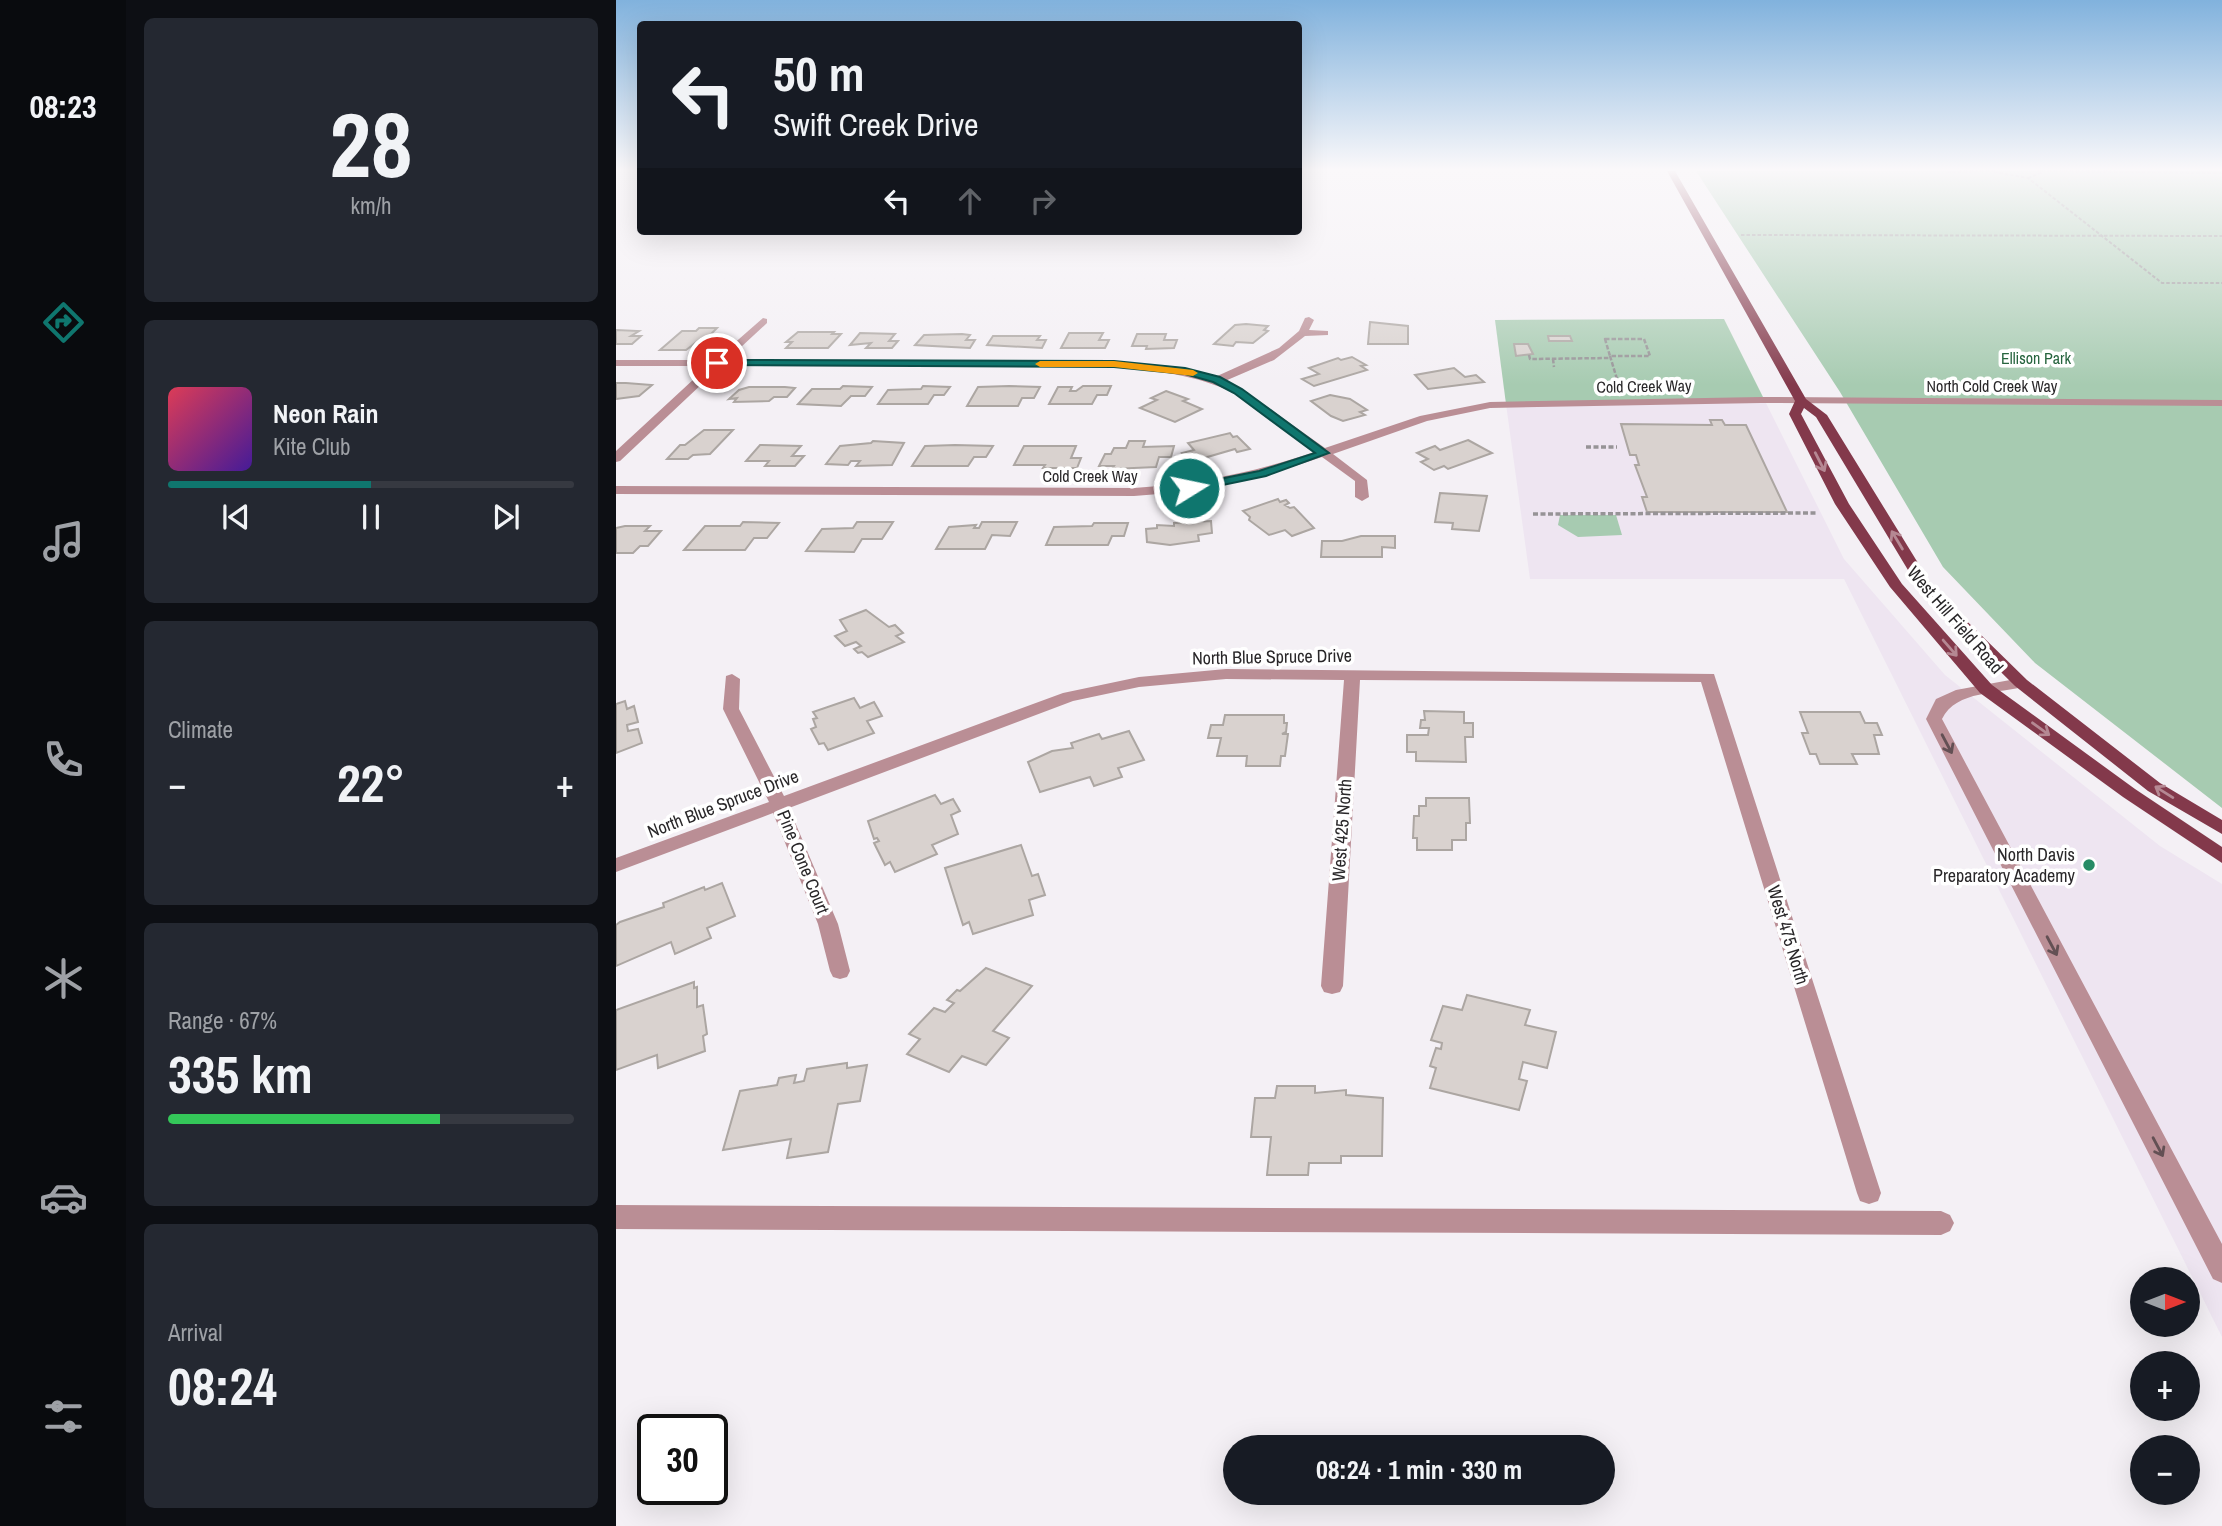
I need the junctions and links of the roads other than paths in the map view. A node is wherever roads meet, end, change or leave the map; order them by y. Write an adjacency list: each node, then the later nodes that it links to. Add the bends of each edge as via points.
1 (1711, 242): 10 (main road, West Hill Field Road)
2 (1309, 320): 4 (street)
3 (763, 321): 7 (street)
4 (1305, 333): 5 (street); 8 (street, via 1285,348)
5 (1324, 333)
6 (616, 363): 7 (street)
7 (717, 363): 8 (street, via 1114,364 1185,371); 13 (street)
8 (1217, 380): 12 (street)
9 (1761, 400): 10 (street, North Cold Creek Way); 12 (street, Cold Creek Way, via 1490,405 1424,418)
10 (1801, 401): 11 (street, North Cold Creek Way); 19 (main road, West Hill Field Road, one-way to 10, via 1928,592 1821,415); 20 (main road, West Hill Field Road, one-way to 20, via 1796,414 1842,504 1897,587)
11 (2222, 403)
12 (1324, 453): 14 (street, Cold Creek Way, via 1224,482 1133,492); 15 (street, via 1361,480)
13 (616, 458)
14 (616, 490)
15 (1363, 497)
16 (1352, 675): 17 (street, North Blue Spruce Drive); 21 (street, North Blue Spruce Drive, via 1226,674 1139,682 1069,698); 26 (street, West 425 North)
17 (1708, 677): 27 (street, West 475 North)
18 (732, 679): 21 (street, Pine Cone Court, via 731,709)
19 (2021, 683): 20 (street); 22 (main road, West Hill Field Road, one-way to 19, via 2154,786)
20 (1986, 689): 23 (main road, West Hill Field Road, one-way to 23); 30 (street, one-way to 30, via 1942,703 1934,719)
21 (778, 803): 24 (street, North Blue Spruce Drive); 25 (street, Pine Cone Court, via 828,924)
22 (2222, 828)
23 (2222, 856)
24 (616, 865)
25 (840, 971)
26 (1332, 986)
27 (1869, 1193)
28 (616, 1217): 29 (street)
29 (1941, 1223)
30 (2222, 1269)

